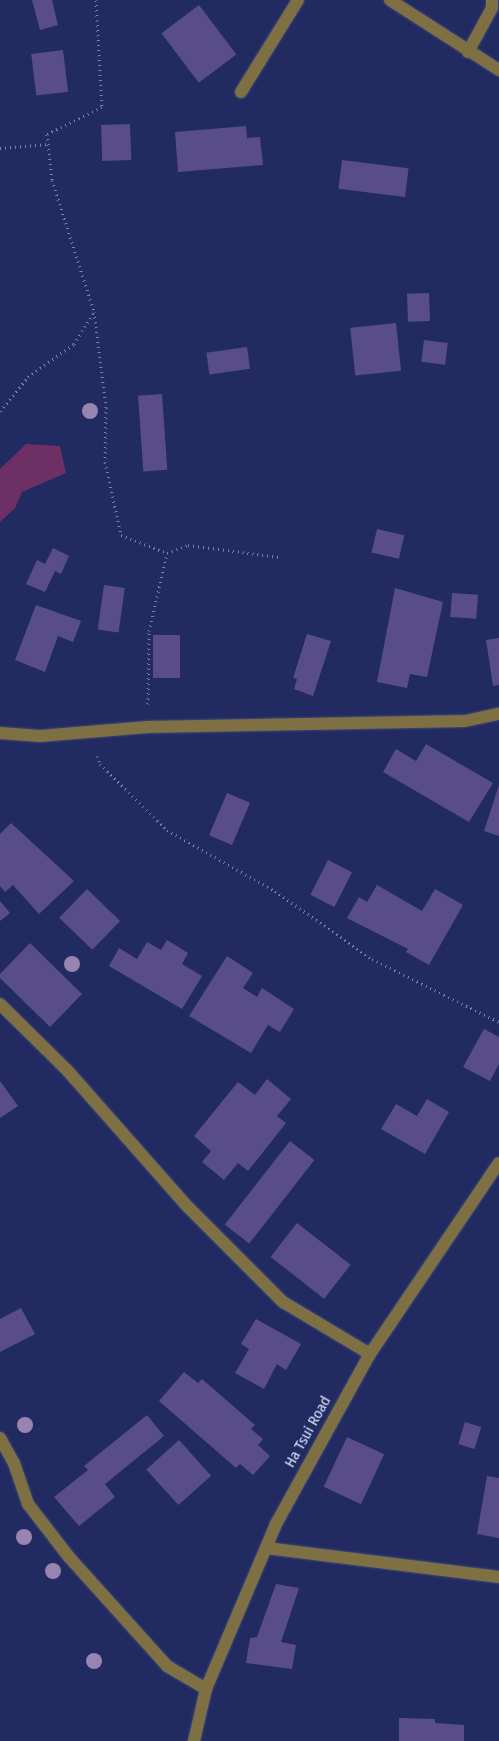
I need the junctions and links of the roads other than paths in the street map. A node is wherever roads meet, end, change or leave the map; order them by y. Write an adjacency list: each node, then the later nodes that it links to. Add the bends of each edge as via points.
1 (298, 0): 6 (street)
2 (390, 0): 4 (street)
3 (492, 0): 4 (street, via 492,8)
4 (468, 52): 5 (street)
5 (499, 70)
6 (241, 92)
7 (499, 714): 8 (street, via 465,721 148,727 40,736)
8 (0, 733)
9 (0, 1004): 11 (street, via 67,1070 187,1206 284,1302)
10 (499, 1163): 11 (street, Ha Tsui Road)
11 (370, 1354): 13 (street, Ha Tsui Road, via 276,1524)
12 (0, 1438): 15 (street, via 14,1463 28,1504 69,1557 167,1666)
13 (266, 1548): 14 (street); 15 (street, Ha Tsui Road)
14 (499, 1577)
15 (206, 1689): 16 (street, Ha Tsui Road)
16 (194, 1741)

